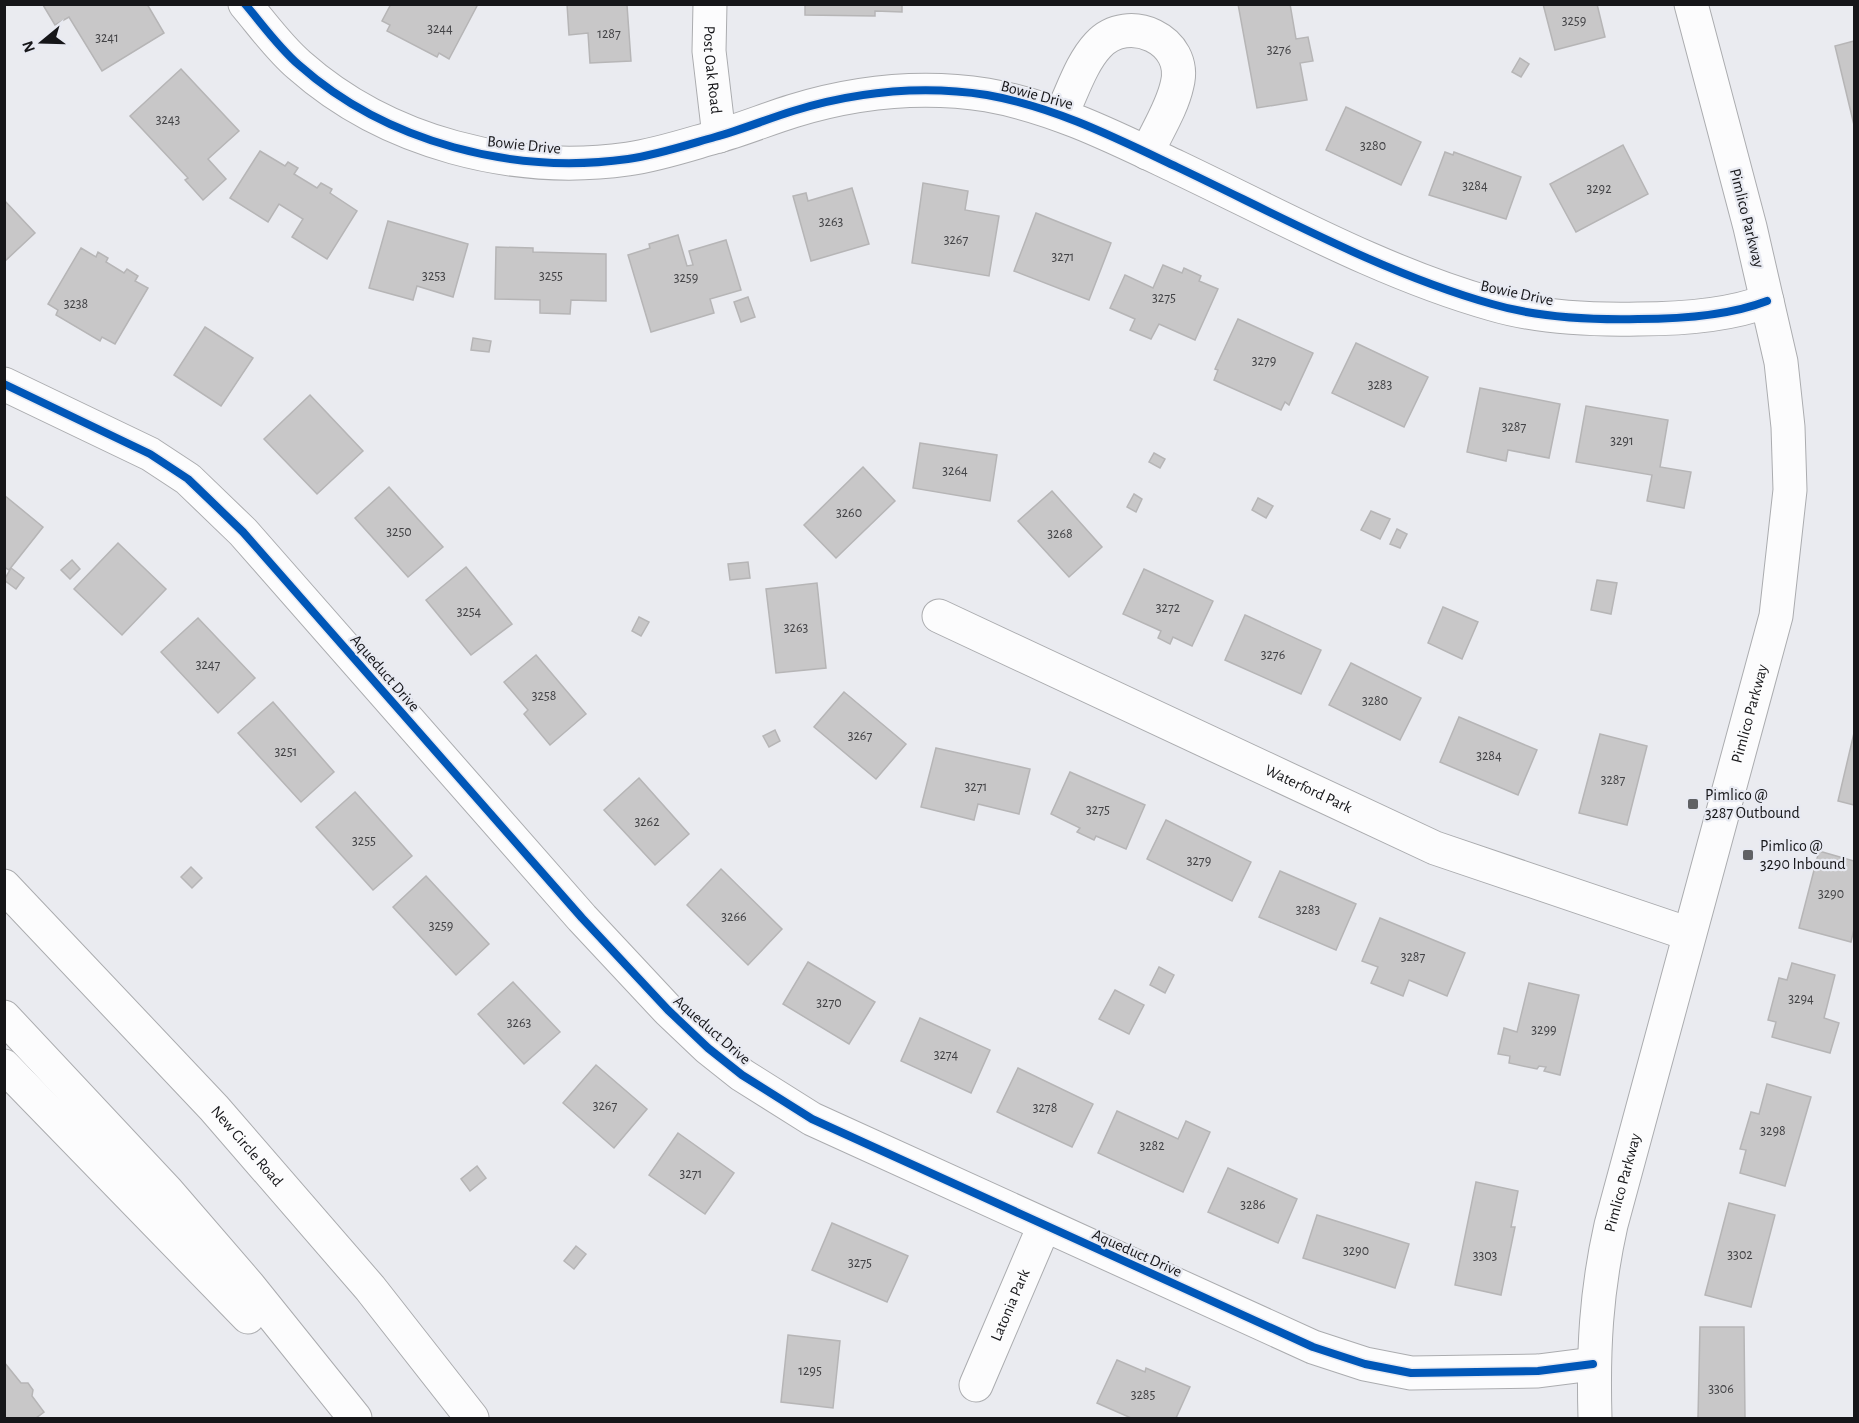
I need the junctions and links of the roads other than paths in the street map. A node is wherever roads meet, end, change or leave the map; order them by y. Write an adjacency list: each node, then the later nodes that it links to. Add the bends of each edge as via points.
1 (245, 4): 5 (main road, Bowie Drive, via 298,65 355,106 415,134 478,154 550,164 630,159)
2 (710, 4): 5 (main road, Post Oak Road, via 709,51)
3 (1691, 4): 7 (main road, Pimlico Parkway)
4 (1061, 115): 5 (main road, Bowie Drive, via 987,95 897,91 796,110); 6 (main road, Bowie Drive); 6 (main road, via 1098,44 1131,29 1148,32 1165,44 1176,60 1178,84)
5 (719, 136)
6 (1147, 153): 7 (main road, Bowie Drive, via 1380,263 1494,305 1603,320 1715,314)
7 (1767, 301): 11 (main road, Pimlico Parkway, via 1781,362 1788,427 1790,490 1785,552 1776,616)
8 (4, 384): 14 (main road, Aqueduct Drive, via 150,454 188,479 243,532 590,926 708,1048 742,1075 812,1119)
9 (939, 616): 11 (main road, Waterford Park, via 1435,848)
10 (4, 886): 19 (main road, New Circle Road, via 214,1108 370,1288)
11 (1689, 934): 15 (main road, Pimlico Parkway, via 1611,1225 1596,1303)
12 (4, 1017): 18 (main road, via 167,1191)
13 (4, 1066): 17 (main road)
14 (1044, 1226): 15 (main road, Aqueduct Drive, via 1313,1347 1365,1364 1411,1373 1538,1371); 16 (main road, Latonia Park)
15 (1593, 1364): 20 (main road, Pimlico Parkway)
16 (976, 1385)
17 (346, 1419)
18 (355, 1419)
19 (472, 1419)
20 (1595, 1419)

